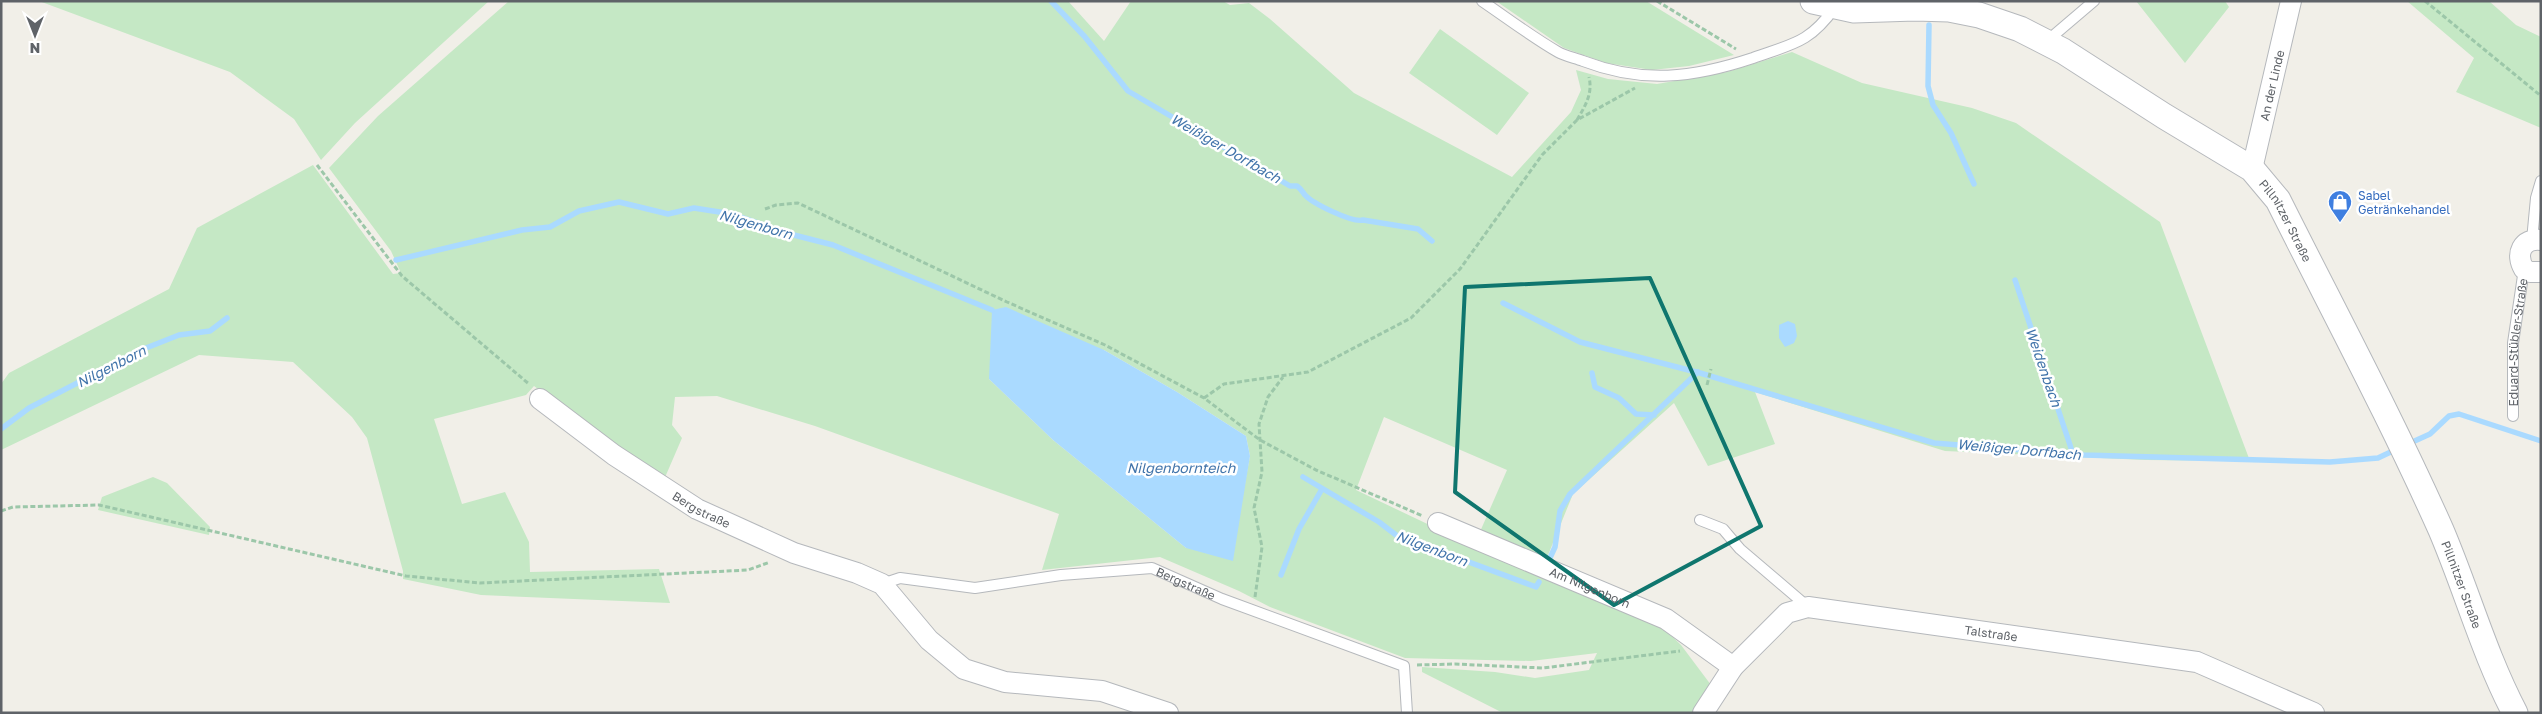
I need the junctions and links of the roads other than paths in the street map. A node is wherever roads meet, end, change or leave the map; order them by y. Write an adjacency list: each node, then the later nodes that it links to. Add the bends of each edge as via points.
1 (1482, 1): 4 (lane, via 1559,52 1605,70 1654,78 1697,73 1802,41 1821,26)
2 (2094, 1): 5 (lane)
3 (2291, 1): 6 (street, An der Linde)
4 (1824, 4): 5 (street, Pillnitzer Straße, via 1854,10 1949,9 2012,26)
5 (2046, 42): 6 (street, Pillnitzer Straße)
6 (2252, 169): 21 (street, Pillnitzer Straße, via 2278,200 2402,448 2441,532 2497,679)
7 (2541, 182): 8 (lane, Eduard-Stübler-Straße, via 2536,198)
8 (2536, 240): 9 (street, Eduard-Stübler-Straße, via 2521,248 2519,257)
9 (2532, 270): 11 (lane, Eduard-Stübler-Straße, via 2513,343)
10 (540, 399): 14 (street, Bergstraße, via 614,455 698,509 794,553 857,572)
11 (2513, 416)
12 (1700, 520): 15 (lane, via 1723,529 1740,550)
13 (1438, 523): 16 (street, Am Nilgenborn, via 1666,619)
14 (882, 584): 17 (street, Bergstraße, via 929,640 964,669 1005,682 1102,692); 18 (lane, Bergstraße, via 900,578 975,588 1061,575 1152,568 1252,610 1404,666)
15 (1808, 607): 16 (street, Talstraße, via 1787,613); 20 (street, Talstraße, via 2197,662)
16 (1733, 667): 19 (street, Talstraße)
17 (1168, 713)
18 (1407, 713)
19 (1703, 713)
20 (2314, 713)
21 (2515, 713)

